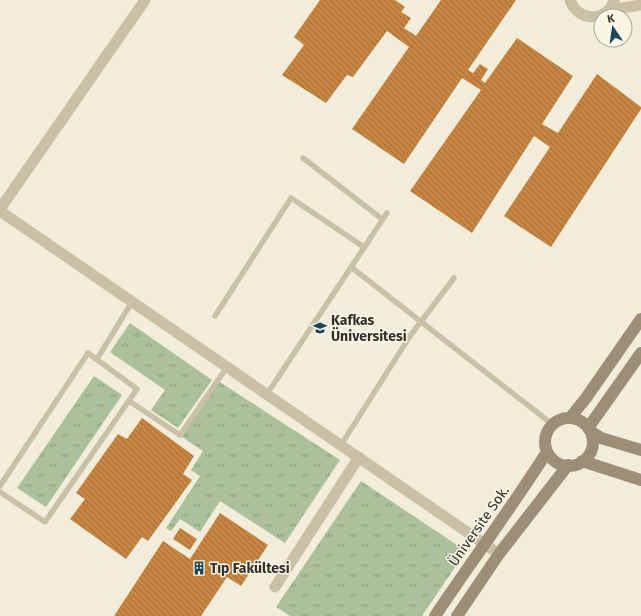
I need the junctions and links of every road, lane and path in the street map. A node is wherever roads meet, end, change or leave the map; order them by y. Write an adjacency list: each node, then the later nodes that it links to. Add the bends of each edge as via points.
1 (145, 0): 7 (street)
2 (570, 0): 5 (street, via 571,5 581,15)
3 (641, 5): 4 (street)
4 (622, 8)
5 (593, 17)
6 (303, 158): 9 (lane)
7 (0, 210): 13 (street)
8 (387, 213): 9 (lane)
9 (382, 220): 10 (lane)
10 (364, 247): 11 (lane); 14 (lane, via 291,198)
11 (351, 267): 16 (lane); 20 (lane)
12 (454, 278): 16 (lane)
13 (132, 302): 18 (lane); 19 (street)
14 (215, 316)
15 (641, 319): 22 (street)
16 (421, 322): 23 (lane); 25 (lane)
17 (641, 354): 24 (street)
18 (97, 359): 21 (lane, via 138,389); 32 (lane, via 88,353)
19 (227, 367): 20 (street); 21 (lane, via 180,435)
20 (267, 394): 25 (street)
21 (129, 401): 33 (lane, via 46,522)
22 (570, 418): 23 (street, via 557,420); 24 (street, via 582,422)
23 (552, 424): 27 (street, via 545,435)
24 (589, 430): 26 (street, via 601,438); 29 (street, via 592,445 587,457)
25 (341, 445): 28 (street)
26 (641, 450)
27 (547, 452): 30 (street, via 558,463); 34 (street, Üniversite Sok.)
28 (359, 457): 34 (street); 36 (street)
29 (582, 461): 30 (street); 31 (street)
30 (568, 465): 35 (street)
31 (641, 480)
32 (0, 486)
33 (0, 492)
34 (484, 544): 35 (street); 37 (street, Üniversite Sok.)
35 (499, 554): 38 (street)
36 (275, 587)
37 (434, 616)
38 (457, 616)

